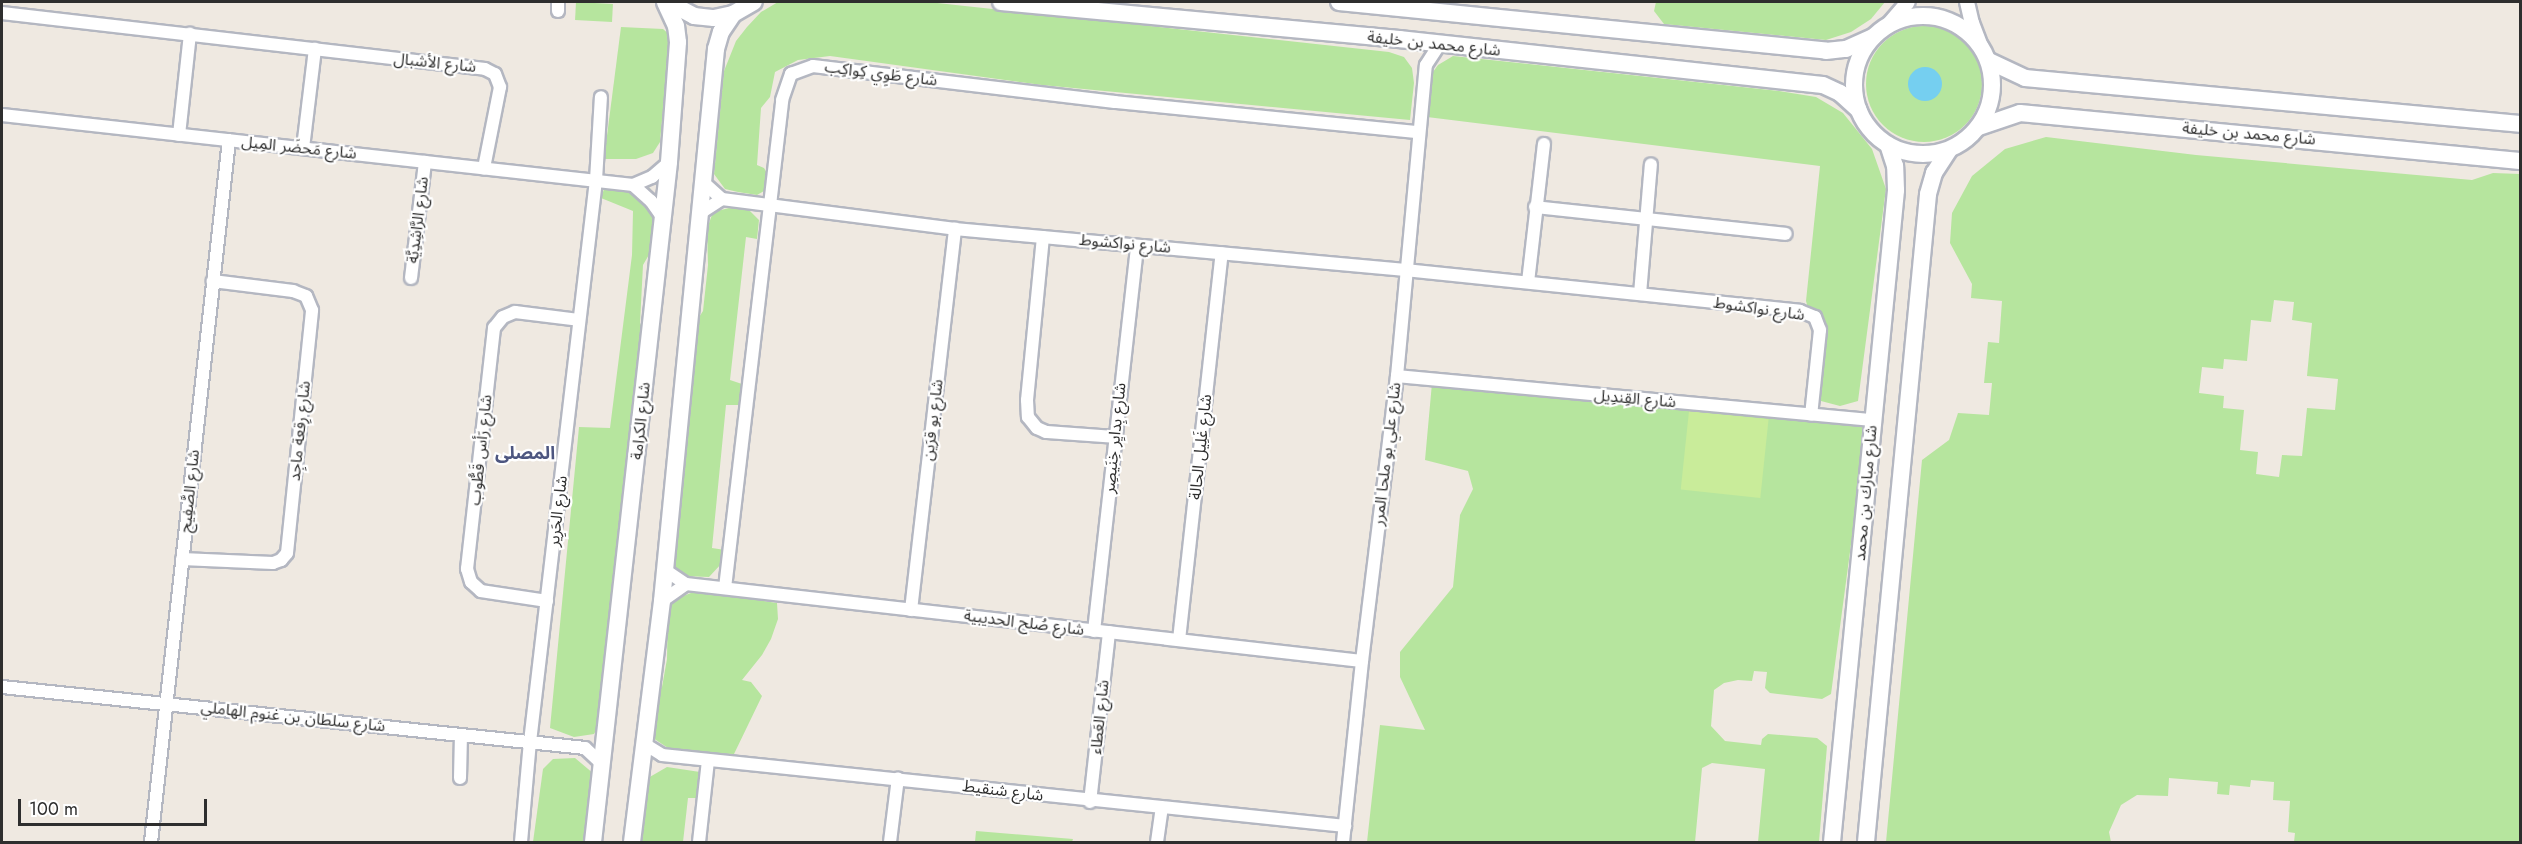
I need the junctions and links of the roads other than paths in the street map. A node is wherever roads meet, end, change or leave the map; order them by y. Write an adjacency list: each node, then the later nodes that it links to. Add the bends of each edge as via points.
1 (666, 2): 8 (main road, via 694,16 714,18); 31 (main road, شارع الكرامة, via 678,42)
2 (754, 2): 8 (main road)
3 (1001, 2): 12 (main road, شارع محمد بن خليفة)
4 (1339, 2): 11 (main road, شارع محمد بن خليفة, via 1826,51 1846,49)
5 (1908, 2): 9 (street)
6 (1967, 2): 15 (street)
7 (2, 13): 10 (street, شارع الأشبال)
8 (733, 14): 35 (main road, via 716,49)
9 (1888, 25): 11 (main road); 15 (main road, via 1916,16 1945,19 1963,28)
10 (190, 34): 14 (street, شارع الأشبال); 23 (street)
11 (1873, 37): 18 (main road, via 1855,71)
12 (1416, 42): 13 (main road, شارع محمد بن خليفة); 16 (street)
13 (1439, 45): 16 (street, شارع علي بو ملحا المرر); 18 (main road, شارع محمد بن خليفة, via 1823,85 1840,93)
14 (315, 49): 27 (street); 33 (street, شارع الأشبال, via 485,69 495,74 500,87)
15 (1986, 55): 20 (main road, شارع محمد بن خليفة, via 2025,78); 21 (main road, via 1993,84 1990,107)
16 (1426, 65): 22 (street, شارع علي بو ملحا المرر)
17 (601, 97): 34 (street)
18 (1858, 110): 26 (main road)
19 (2, 115): 23 (street, شارع مَحضَر المِيل)
20 (2520, 124)
21 (1979, 127): 28 (main road, via 1966,141); 29 (main road, شارع محمد بن خليفة, via 2020,113)
22 (1418, 132): 38 (street, شارع طَوِي كِواكِب, via 1115,102 813,66 791,74 782,100); 48 (street, شارع علي بو ملحا المرر)
23 (179, 135): 24 (street, شارع مَحضَر المِيل)
24 (229, 140): 27 (street, شارع مَحضَر المِيل); 50 (street, شارع الصَّفِيح)
25 (1544, 144): 39 (street)
26 (1888, 144): 28 (main road, via 1907,153 1928,155); 56 (main road, شارع مبارك بن محمد, via 1895,166 1896,190)
27 (303, 148): 30 (street, شارع مَحضَر المِيل)
28 (1949, 150): 94 (main road, شارع مبارك بن محمد, via 1928,194)
29 (2520, 161)
30 (425, 162): 33 (street, شارع مَحضَر المِيل); 49 (street, شارع الرَّاشِدِيَّة)
31 (669, 162): 36 (street, via 652,177); 41 (main road, شارع الكرامة)
32 (1651, 164): 42 (street)
33 (484, 168): 34 (street, شارع مَحضَر المِيل)
34 (596, 180): 36 (street, شارع مَحضَر المِيل); 53 (street, شارع الحَرِير)
35 (703, 182): 37 (street); 40 (main road)
36 (633, 184): 41 (street)
37 (722, 199): 38 (street, شارع نواكشوط); 40 (street)
38 (771, 206): 43 (street, شارع نواكشوط); 61 (street, شارع طَوِي كِواكِب)
39 (1535, 207): 42 (street); 51 (street)
40 (699, 214): 59 (main road)
41 (663, 218): 72 (main road, شارع الكرامة)
42 (1646, 219): 44 (street); 52 (street)
43 (955, 230): 45 (street, شارع نواكشوط); 64 (street, شارع بو قرَين)
44 (1786, 234)
45 (1043, 237): 46 (street, شارع نواكشوط); 57 (street, via 1028,417 1046,432)
46 (1137, 246): 47 (street, شارع نواكشوط); 57 (street, شارع بِدايِر خِنَيصِر)
47 (1222, 253): 48 (street, شارع نواكشوط); 67 (street, شارع غَلِيل الحالة)
48 (1405, 270): 51 (street, شارع نواكشوط); 54 (street, شارع علي بو ملحا المرر)
49 (411, 278)
50 (213, 281): 58 (street, شارع الصَّفِيح); 58 (street, شارع رِقعة ماجِد, via 293,291 306,296 312,310 287,553 273,563)
51 (1528, 282): 52 (street, شارع نواكشوط)
52 (1640, 294): 55 (street, شارع نواكشوط, via 1800,311 1815,317 1820,330)
53 (579, 320): 62 (street, شارع الحَرِير); 62 (street, شارع رَأس قَطُّوب, via 515,312 503,317 494,328 467,569 471,582 481,591)
54 (1397, 376): 55 (street, شارع القِندِيل); 68 (street, شارع علي بو ملحا المرر)
55 (1811, 415): 56 (street, شارع القِندِيل)
56 (1872, 420): 93 (main road, شارع مبارك بن محمد)
57 (1115, 437): 65 (street, شارع بِدايِر خِنَيصِر)
58 (182, 559): 70 (street, شارع الصَّفِيح)
59 (664, 570): 60 (street, شارع صُلح الحديبية); 63 (main road)
60 (686, 584): 61 (street, شارع صُلح الحديبية); 63 (street)
61 (725, 588): 64 (street, شارع صُلح الحديبية)
62 (547, 600): 73 (street, شارع الحَرِير)
63 (662, 601): 74 (main road)
64 (910, 610): 65 (street, شارع صُلح الحديبية)
65 (1094, 631): 66 (street, شارع صُلح الحديبية)
66 (1109, 632): 67 (street, شارع صُلح الحديبية); 82 (street, شارع العَطاء)
67 (1179, 640): 68 (street, شارع صُلح الحديبية)
68 (1362, 661): 84 (street, شارع علي بو ملحا المرر)
69 (2, 687): 70 (street, شارع سلطان بن غنوم الهاملي)
70 (166, 703): 71 (street, شارع سلطان بن غنوم الهاملي); 85 (street, شارع الصَّفِيح)
71 (461, 735): 73 (street, شارع سلطان بن غنوم الهاملي); 80 (street)
72 (605, 735): 75 (street); 78 (main road, شارع الكرامة)
73 (530, 742): 75 (street, شارع سلطان بن غنوم الهاملي); 86 (street, شارع الحَرِير)
74 (643, 743): 76 (street, شارع شنقيط); 79 (main road)
75 (585, 748): 78 (street)
76 (662, 755): 77 (street, شارع شنقيط); 79 (street)
77 (708, 761): 81 (street, شارع شنقيط); 89 (street)
78 (601, 763): 87 (main road, شارع الكرامة)
79 (640, 768): 88 (main road)
80 (460, 778)
81 (898, 778): 82 (street, شارع شنقيط); 90 (street)
82 (1090, 802): 83 (street, شارع شنقيط)
83 (1162, 807): 84 (street, شارع شنقيط); 91 (street)
84 (1345, 826): 92 (street, شارع علي بو ملحا المرر)
85 (151, 843)
86 (521, 843)
87 (593, 843)
88 (632, 843)
89 (699, 843)
90 (890, 843)
91 (1157, 843)
92 (1343, 843)
93 (1832, 843)
94 (1866, 843)

